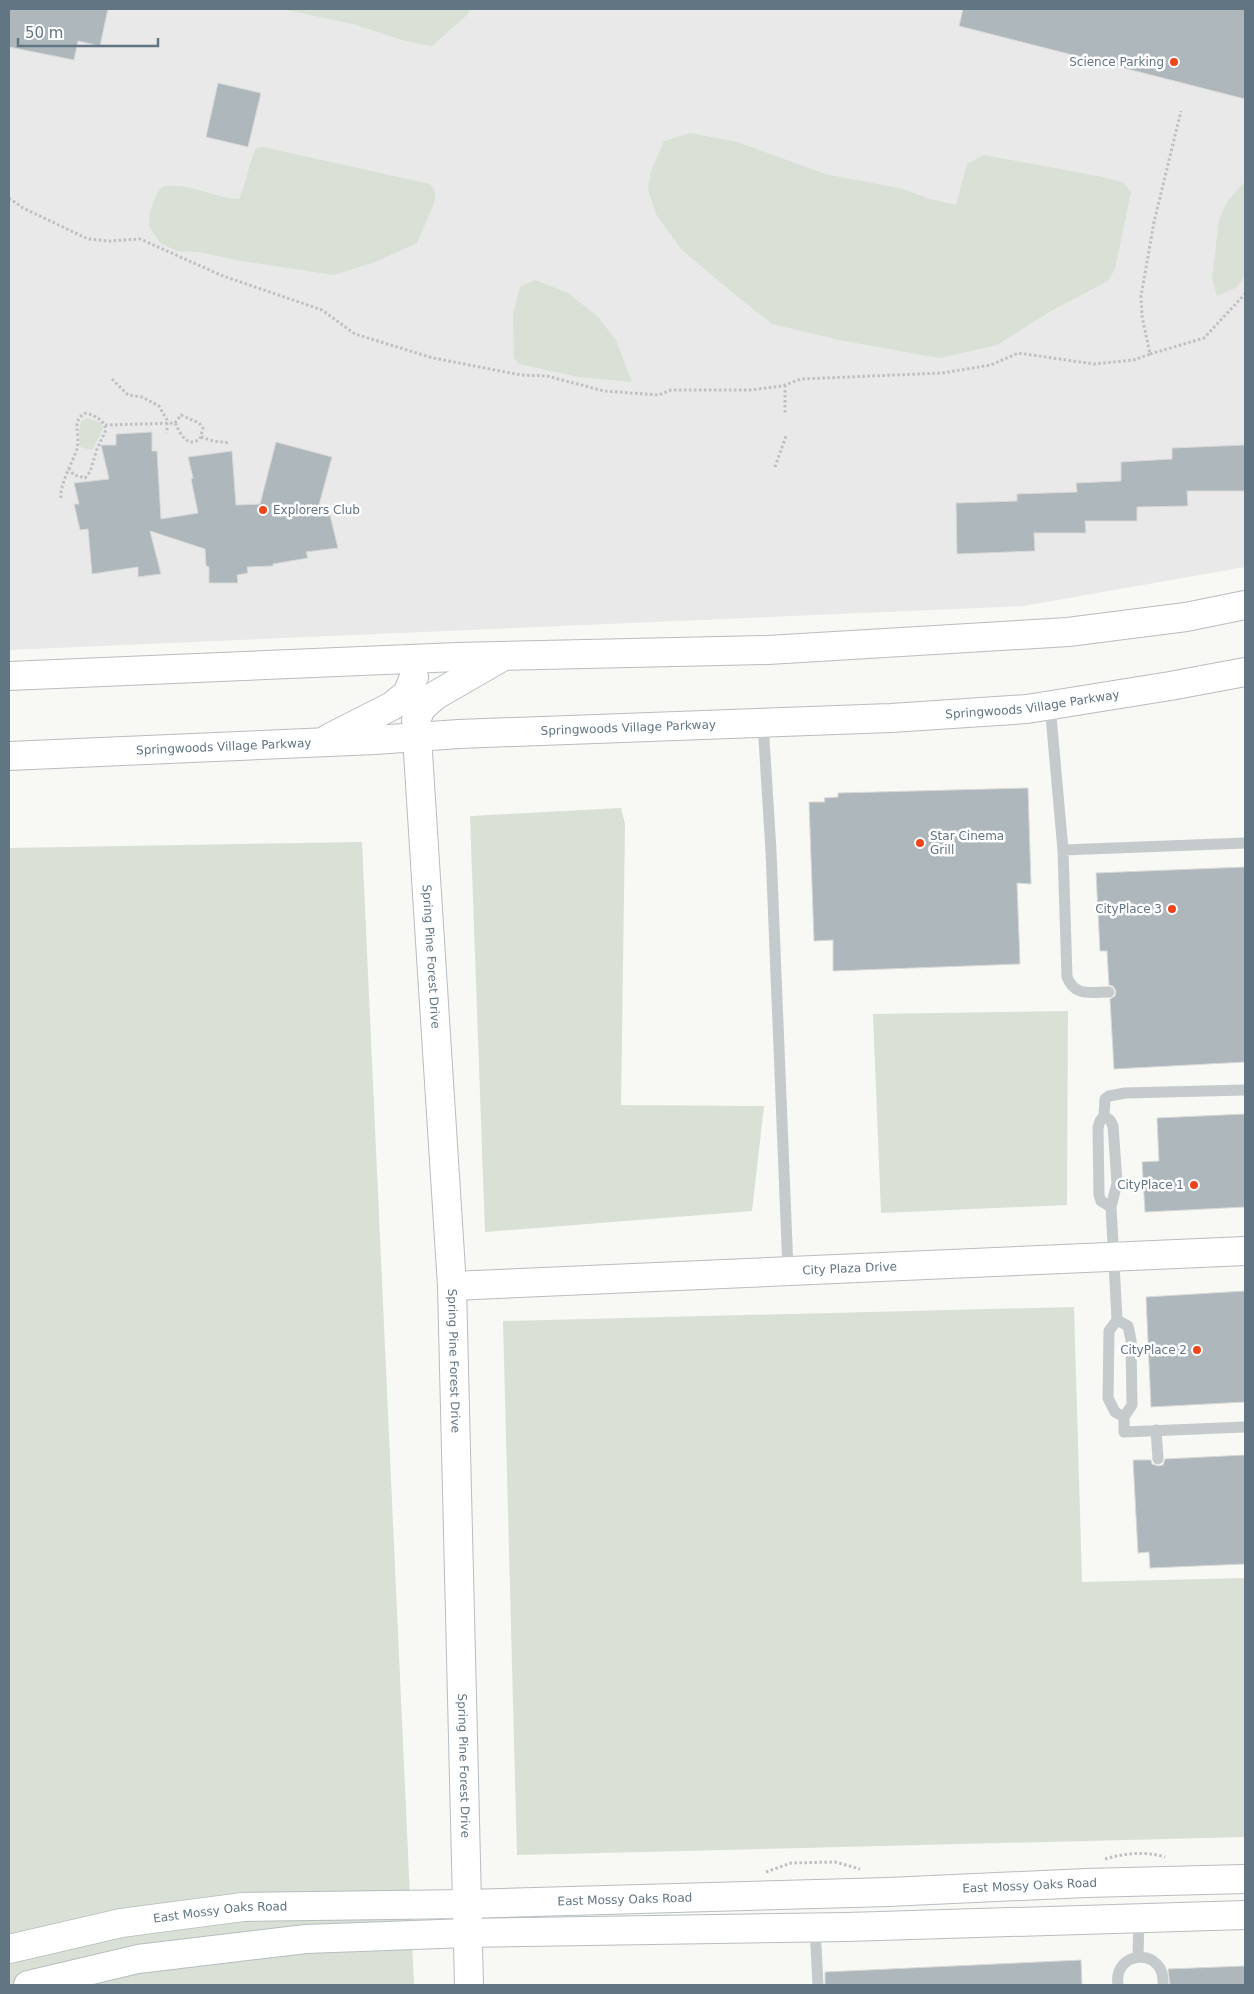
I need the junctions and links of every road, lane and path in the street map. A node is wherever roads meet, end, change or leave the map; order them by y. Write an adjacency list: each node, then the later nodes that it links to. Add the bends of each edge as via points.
1 (1181, 110): 4 (path, via 1154,222 1141,296)
2 (9, 198): 6 (path, via 88,239 140,239 223,276 322,310 356,334 433,358 521,376 547,376 604,391 659,395 672,390 750,390)
3 (1245, 294): 4 (path, via 1204,338)
4 (1150, 354): 6 (path, via 1134,360 1094,364 1018,353 991,365 942,373 801,379)
5 (112, 379): 8 (path, via 128,395 142,397 159,406)
6 (785, 385): 7 (path)
7 (786, 413)
8 (167, 423): 9 (path); 10 (path); 11 (path)
9 (175, 423): 13 (path, via 181,436 190,443); 13 (path, via 181,415 198,422 203,428)
10 (105, 425): 16 (path, via 90,472 85,478 74,475); 16 (path, via 101,419 86,413 78,419 77,449)
11 (167, 433)
12 (786, 436): 15 (path)
13 (201, 437): 14 (path)
14 (230, 443)
15 (775, 467)
16 (69, 469): 17 (path)
17 (61, 498)
18 (1245, 606): 19 (street, via 1068,632 768,650)
19 (503, 656): 21 (street); 25 (street, via 436,695 422,707)
20 (1245, 672): 23 (street, Springwoods Village Parkway)
21 (9, 676)
22 (414, 677): 26 (street, via 407,694 392,706)
23 (1050, 705): 24 (street, Springwoods Village Parkway, via 890,718); 29 (lane)
24 (763, 723): 25 (street, Springwoods Village Parkway); 36 (lane)
25 (416, 729): 26 (street, Springwoods Village Parkway); 37 (street, Spring Pine Forest Drive)
26 (322, 742): 27 (street, Springwoods Village Parkway)
27 (9, 756)
28 (1245, 843): 29 (lane)
29 (1062, 850): 30 (lane, via 1070,986 1080,992)
30 (1109, 992)
31 (1245, 1090): 32 (lane, via 1125,1093 1105,1100)
32 (1104, 1116): 33 (lane, via 1113,1126 1117,1183); 33 (lane, via 1098,1128 1099,1195 1101,1201)
33 (1111, 1207): 35 (lane)
34 (1245, 1251): 35 (street, City Plaza Drive)
35 (1114, 1256): 36 (street, City Plaza Drive); 38 (lane)
36 (788, 1270): 37 (street, City Plaza Drive)
37 (452, 1286): 46 (street, Spring Pine Forest Drive)
38 (1118, 1320): 39 (lane, via 1128,1326 1132,1340 1132,1405); 39 (lane, via 1109,1331 1108,1398 1115,1412)
39 (1124, 1417): 41 (lane, via 1124,1432)
40 (1245, 1427): 41 (lane)
41 (1156, 1430): 42 (lane)
42 (1158, 1459)
43 (1245, 1879): 44 (street, East Mossy Oaks Road)
44 (1137, 1882): 45 (street, East Mossy Oaks Road); 48 (street)
45 (814, 1894): 46 (street, East Mossy Oaks Road); 49 (street)
46 (467, 1904): 50 (street, Spring Pine Forest Drive); 51 (street, East Mossy Oaks Road, via 244,1907 121,1923)
47 (1245, 1915): 48 (street)
48 (1139, 1918): 49 (street); 52 (lane)
49 (815, 1927): 50 (street); 55 (lane)
50 (467, 1933): 53 (street, via 306,1939 138,1958); 54 (street, Spring Pine Forest Drive)
51 (9, 1949)
52 (1138, 1956): 56 (lane, via 1123,1964); 57 (lane, via 1157,1964 1164,1977)
53 (28, 1985)
54 (469, 1985)
55 (818, 1985)
56 (1118, 1985)
57 (1163, 1985)

